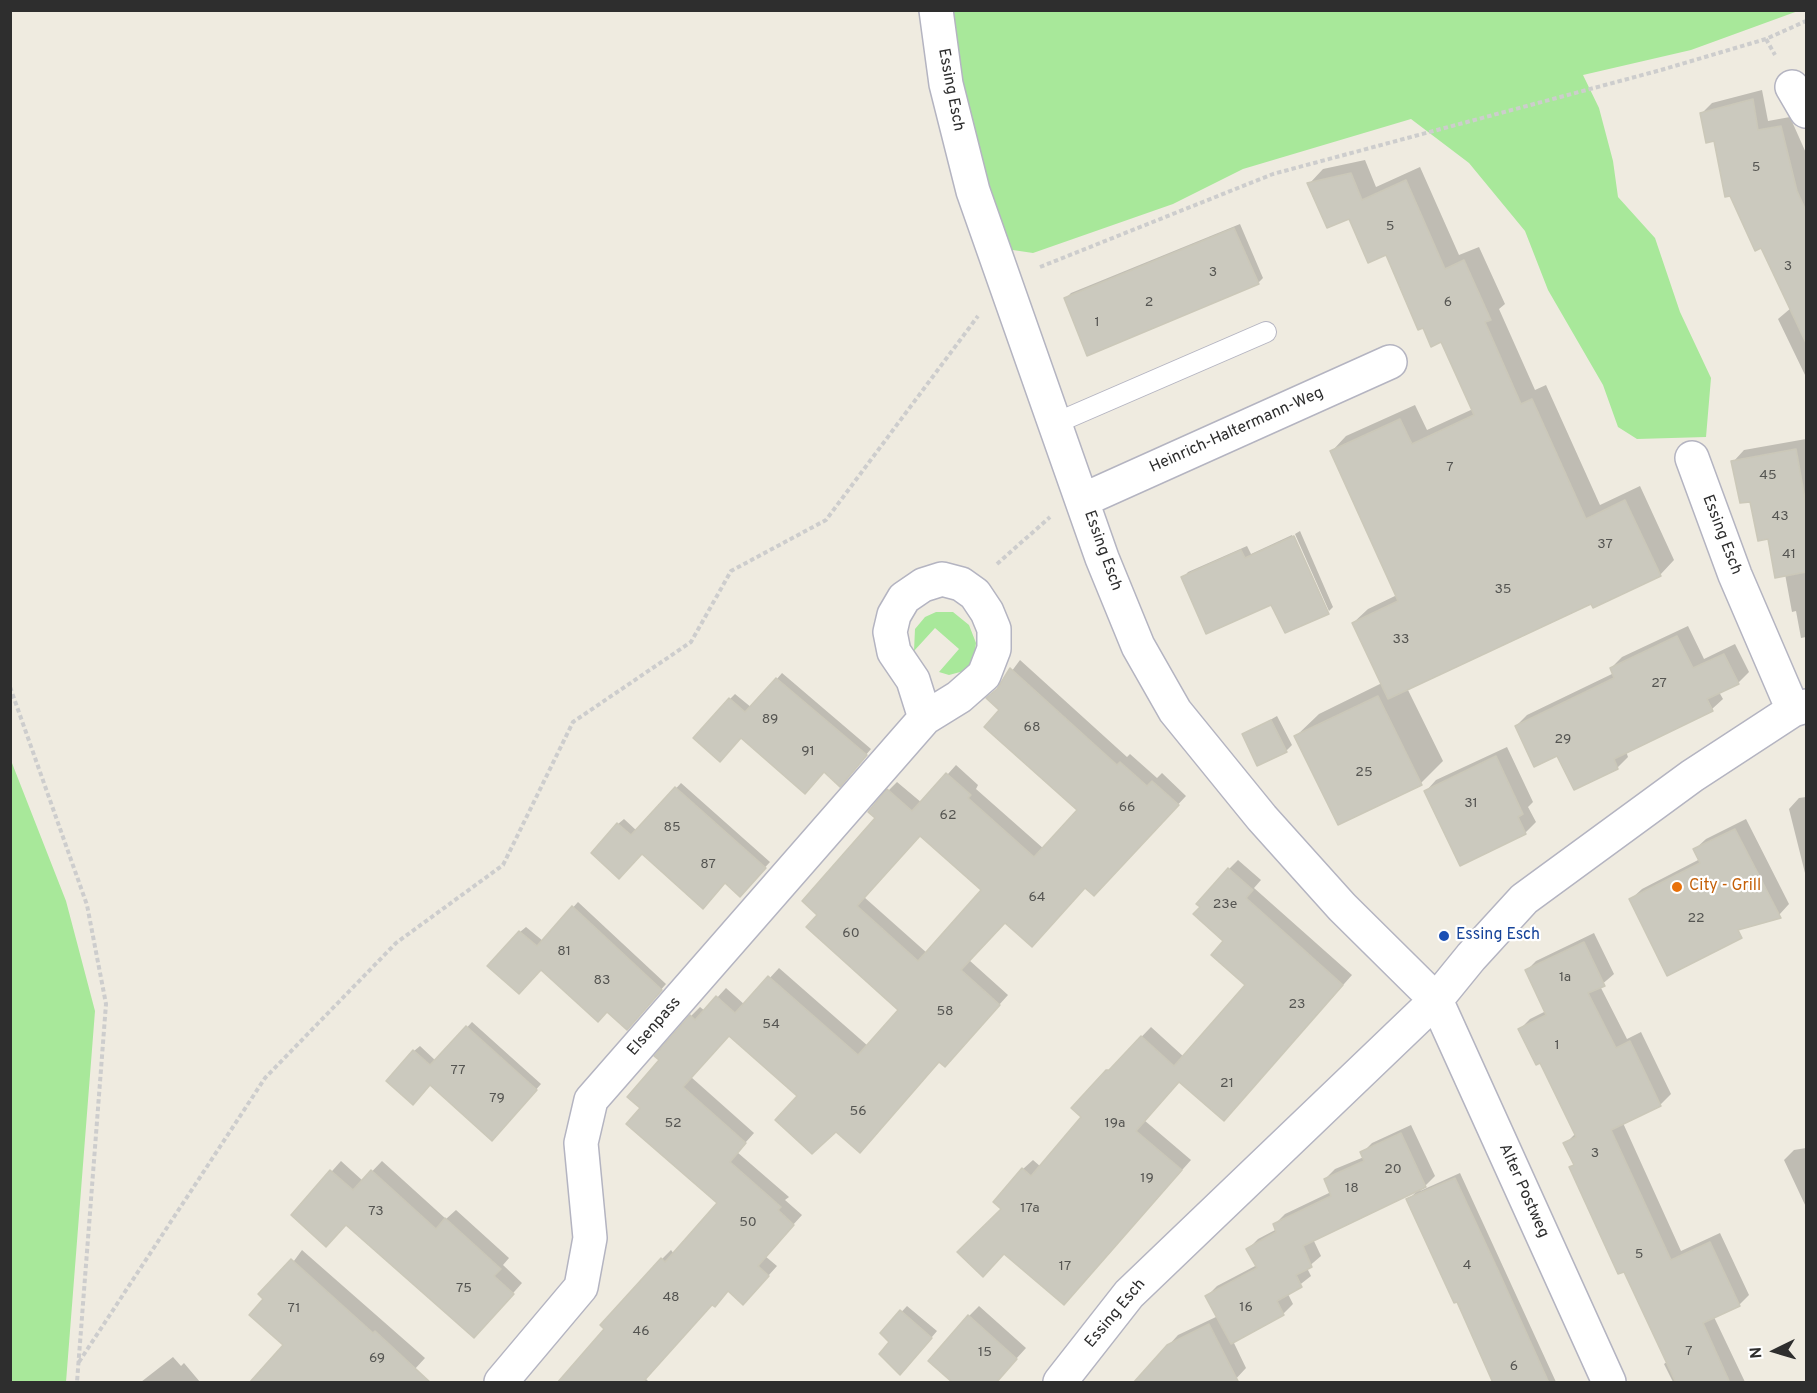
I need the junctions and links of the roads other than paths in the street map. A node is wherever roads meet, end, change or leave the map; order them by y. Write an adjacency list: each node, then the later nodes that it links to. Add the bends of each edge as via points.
1 (936, 10): 4 (street, Essing Esch, via 946,84 973,191)
2 (1266, 332): 4 (lane)
3 (1390, 362): 6 (street, Heinrich-Haltermann-Weg)
4 (1056, 423): 6 (street, Essing Esch)
5 (1692, 459): 7 (street, Essing Esch, via 1735,575)
6 (1083, 500): 9 (street, Essing Esch, via 1138,646 1175,711 1262,818 1342,907)
7 (1800, 708): 9 (street, Essing Esch, via 1692,776 1524,899)
8 (926, 718): 8 (street, Elsenpass, via 984,675 994,649 994,629 975,594 962,584 942,579 922,585 904,598 890,632 894,652 913,680); 10 (street, Elsenpass, via 591,1101 581,1143 590,1238 580,1287)
9 (1436, 1000): 11 (street, Essing Esch, via 1129,1294); 12 (street, Alter Postweg)
10 (501, 1383)
11 (1060, 1383)
12 (1609, 1383)

